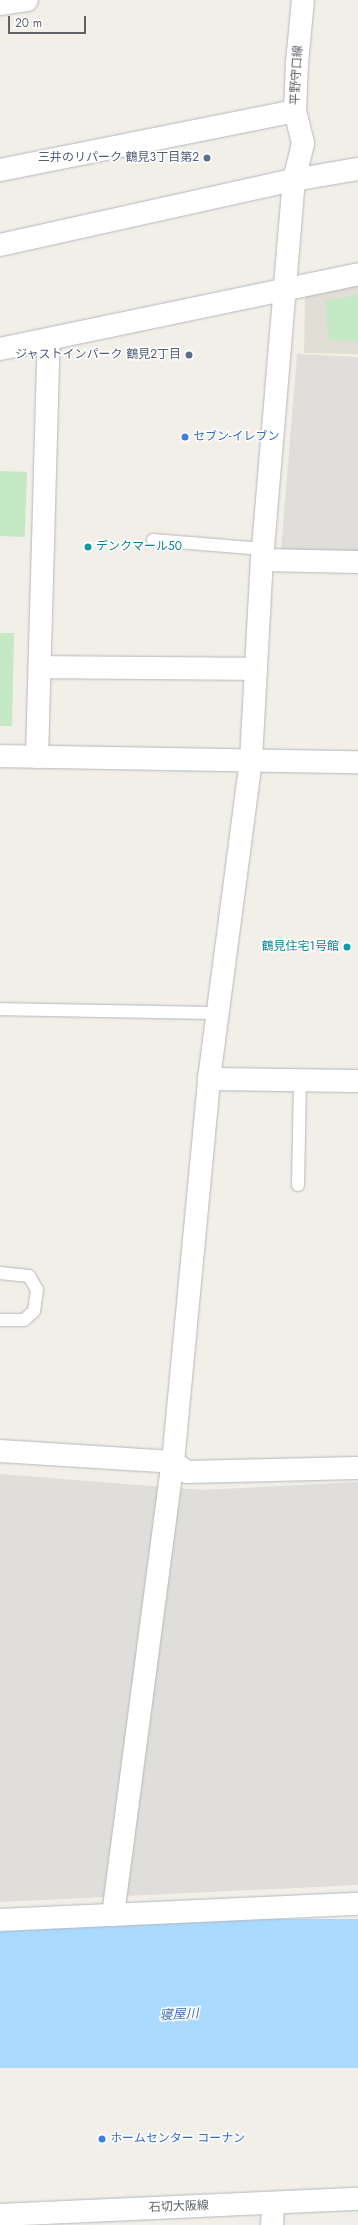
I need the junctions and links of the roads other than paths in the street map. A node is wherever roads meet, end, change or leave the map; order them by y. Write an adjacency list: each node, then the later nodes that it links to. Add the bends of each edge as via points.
1 (26, 0): 3 (street)
2 (303, 0): 4 (street, 平野守口線, via 296,63)
3 (0, 4)
4 (296, 111): 6 (street); 7 (street, 平野守口線, via 303,143)
5 (358, 169): 7 (street)
6 (0, 170)
7 (294, 180): 8 (street); 10 (street, 平野守口線)
8 (0, 245)
9 (358, 274): 10 (street)
10 (285, 290): 11 (street); 14 (street, 平野守口線)
11 (49, 340): 12 (street); 16 (street)
12 (0, 349)
13 (153, 540): 14 (lane)
14 (263, 554): 15 (street); 17 (street, 平野守口線)
15 (358, 562)
16 (40, 667): 17 (street); 19 (street)
17 (256, 669): 20 (street, 平野守口線)
18 (0, 756): 19 (street)
19 (37, 757): 20 (street)
20 (252, 760): 21 (street); 23 (street, 平野守口線)
21 (358, 762)
22 (0, 1010): 23 (lane)
23 (218, 1013): 24 (street, 平野守口線)
24 (209, 1079): 25 (street); 31 (street, 平野守口線)
25 (300, 1080): 26 (street); 27 (lane)
26 (358, 1080)
27 (298, 1185)
28 (0, 1273): 29 (lane, via 29,1276 37,1290 34,1311 24,1320)
29 (0, 1320)
30 (0, 1451): 31 (street)
31 (173, 1462): 32 (street, via 187,1472); 34 (street, 平野守口線)
32 (358, 1468)
33 (358, 1904): 34 (street)
34 (113, 1915): 35 (street)
35 (0, 1920)
36 (358, 2199): 37 (street, 石切大阪線)
37 (273, 2203): 38 (street, 石切大阪線); 39 (street)
38 (0, 2215)
39 (272, 2225)

